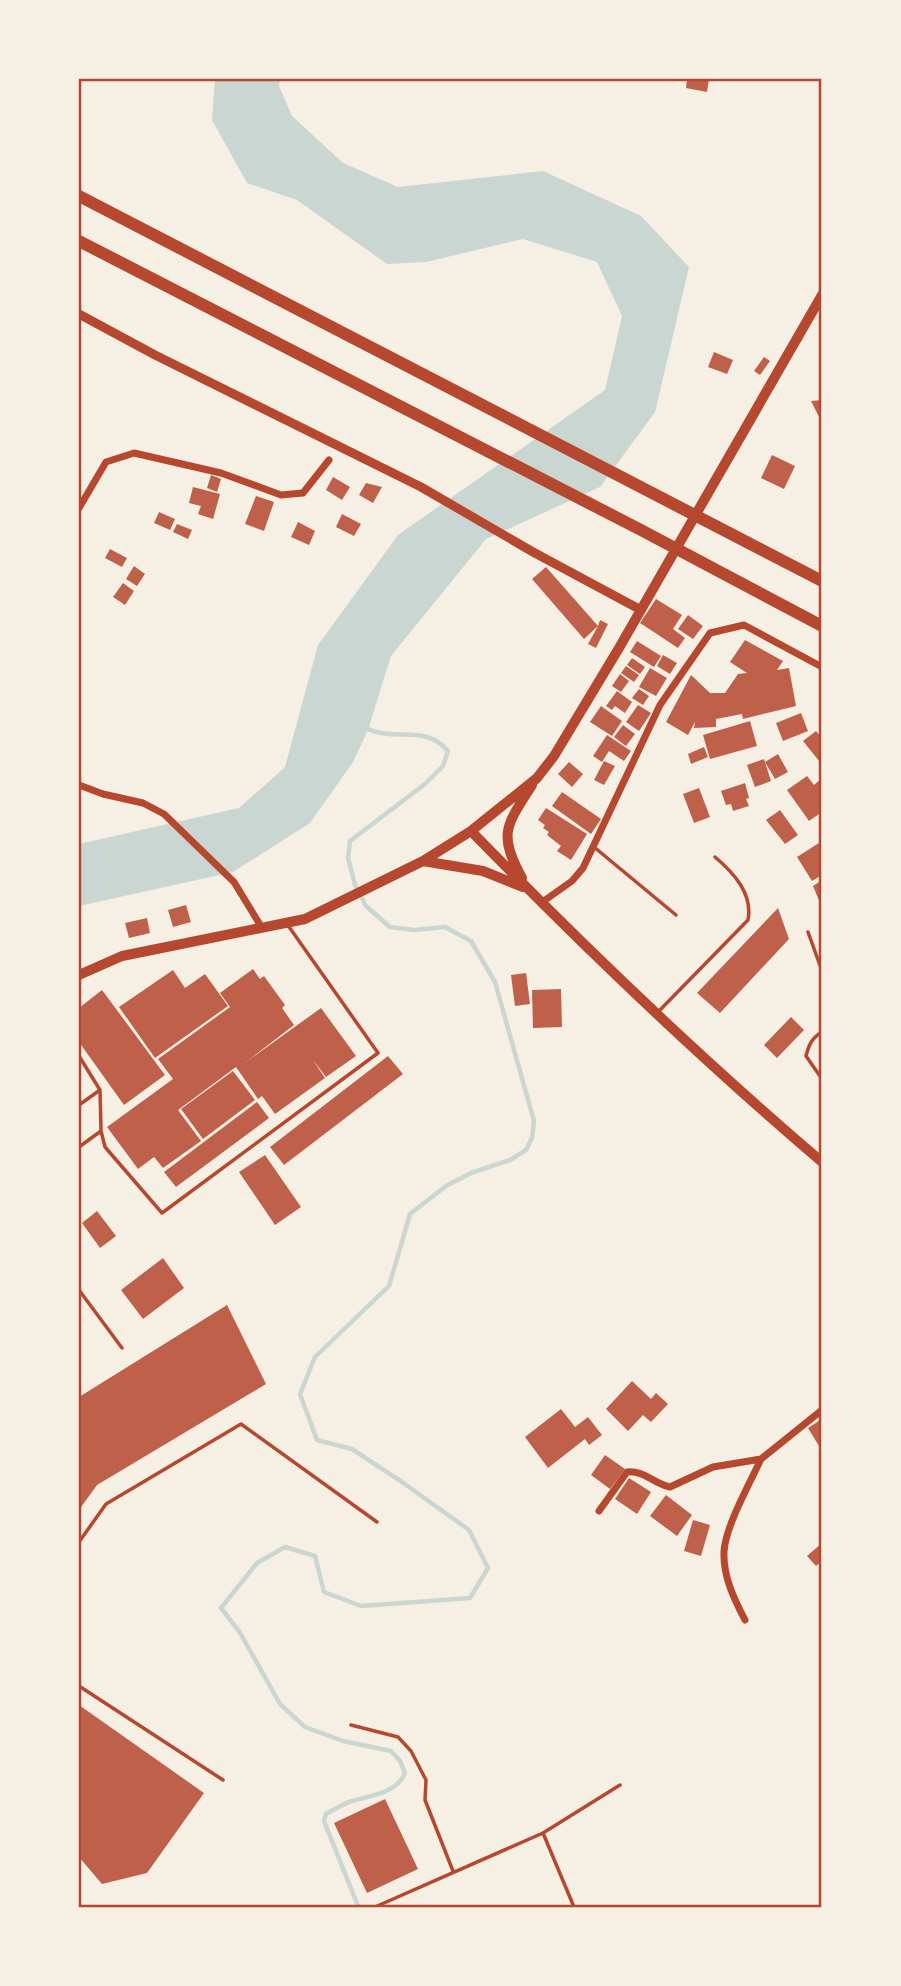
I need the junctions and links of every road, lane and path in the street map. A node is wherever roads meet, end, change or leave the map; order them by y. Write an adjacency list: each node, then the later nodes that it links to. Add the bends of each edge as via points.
1 (79, 196): 7 (highway)
2 (79, 241): 9 (highway)
3 (822, 295): 8 (main road)
4 (79, 314): 8 (street, via 421,487)
5 (329, 460): 6 (street, via 303,493 281,495 134,453 106,462)
6 (79, 508)
7 (822, 581)
8 (641, 610): 11 (main road)
9 (822, 626)
10 (822, 667): 14 (street, via 744,625 710,633 660,705)
11 (537, 778): 13 (main road); 17 (main road, via 505,837 511,859)
12 (79, 785): 21 (street, via 143,803 164,814 234,882)
13 (471, 831): 16 (main road); 17 (main road)
14 (593, 846): 18 (street, via 583,869); 19 (lane)
15 (715, 857): 25 (lane, via 734,873 751,906 748,920)
16 (423, 861): 17 (main road, via 483,871); 20 (main road, via 305,919)
17 (530, 891): 18 (main road)
18 (541, 903): 25 (main road)
19 (676, 915)
20 (286, 923): 21 (main road); 31 (lane, via 378,1053 162,1213 105,1147)
21 (261, 928): 24 (main road, via 122,956)
22 (808, 932): 23 (lane)
23 (822, 971)
24 (79, 975)
25 (658, 1012): 33 (main road)
26 (822, 1032): 28 (lane, via 808,1045 806,1056)
27 (79, 1056): 29 (lane)
28 (822, 1079)
29 (100, 1090): 30 (lane); 31 (lane)
30 (79, 1105)
31 (101, 1131): 32 (lane)
32 (79, 1147)
33 (822, 1162)
34 (79, 1290): 35 (lane)
35 (122, 1348)
36 (822, 1410): 37 (street)
37 (761, 1459): 38 (street, via 713,1467 670,1487 636,1471 627,1472); 41 (street, via 724,1550 733,1597)
38 (599, 1511)
39 (377, 1522): 40 (lane, via 242,1424 106,1504)
40 (79, 1542)
41 (744, 1620)
42 (79, 1686): 44 (lane)
43 (351, 1725): 47 (lane, via 398,1737 411,1751 426,1780 425,1800)
44 (223, 1780)
45 (620, 1785): 46 (lane)
46 (543, 1833): 47 (lane); 49 (lane)
47 (454, 1872): 48 (lane)
48 (375, 1907)
49 (573, 1907)

